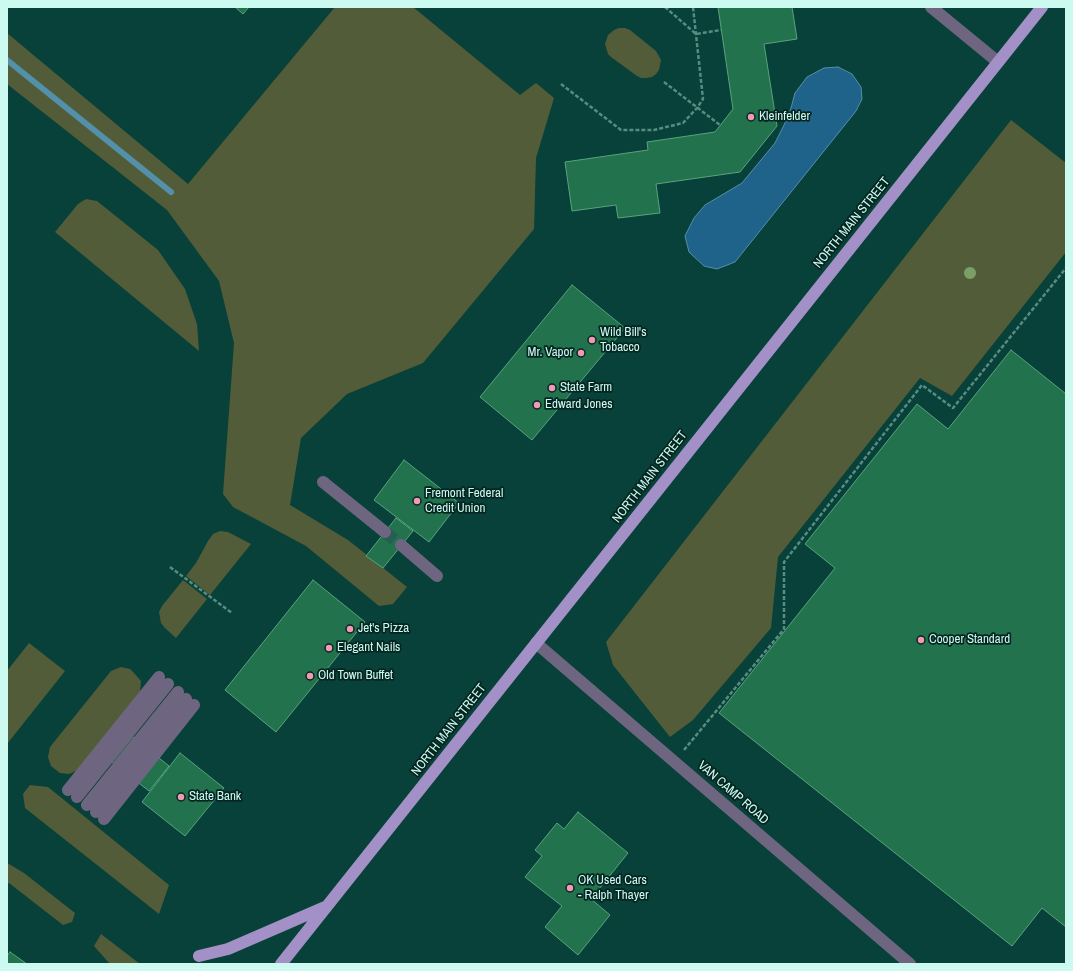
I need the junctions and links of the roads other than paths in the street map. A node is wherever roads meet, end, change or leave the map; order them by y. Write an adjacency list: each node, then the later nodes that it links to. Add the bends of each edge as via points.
1 (931, 7): 3 (street)
2 (1042, 7): 3 (main road, NORTH MAIN STREET)
3 (998, 62): 8 (main road, NORTH MAIN STREET)
4 (323, 482): 5 (street)
5 (385, 532)
6 (401, 546): 7 (street)
7 (438, 576)
8 (536, 643): 12 (main road, NORTH MAIN STREET); 15 (street, VAN CAMP ROAD)
9 (163, 680): 10 (street)
10 (73, 793)
11 (96, 812): 11 (street, via 186,699)
12 (326, 907): 13 (main road, via 228,949); 14 (main road, NORTH MAIN STREET)
13 (199, 956)
14 (281, 964)
15 (910, 964)

